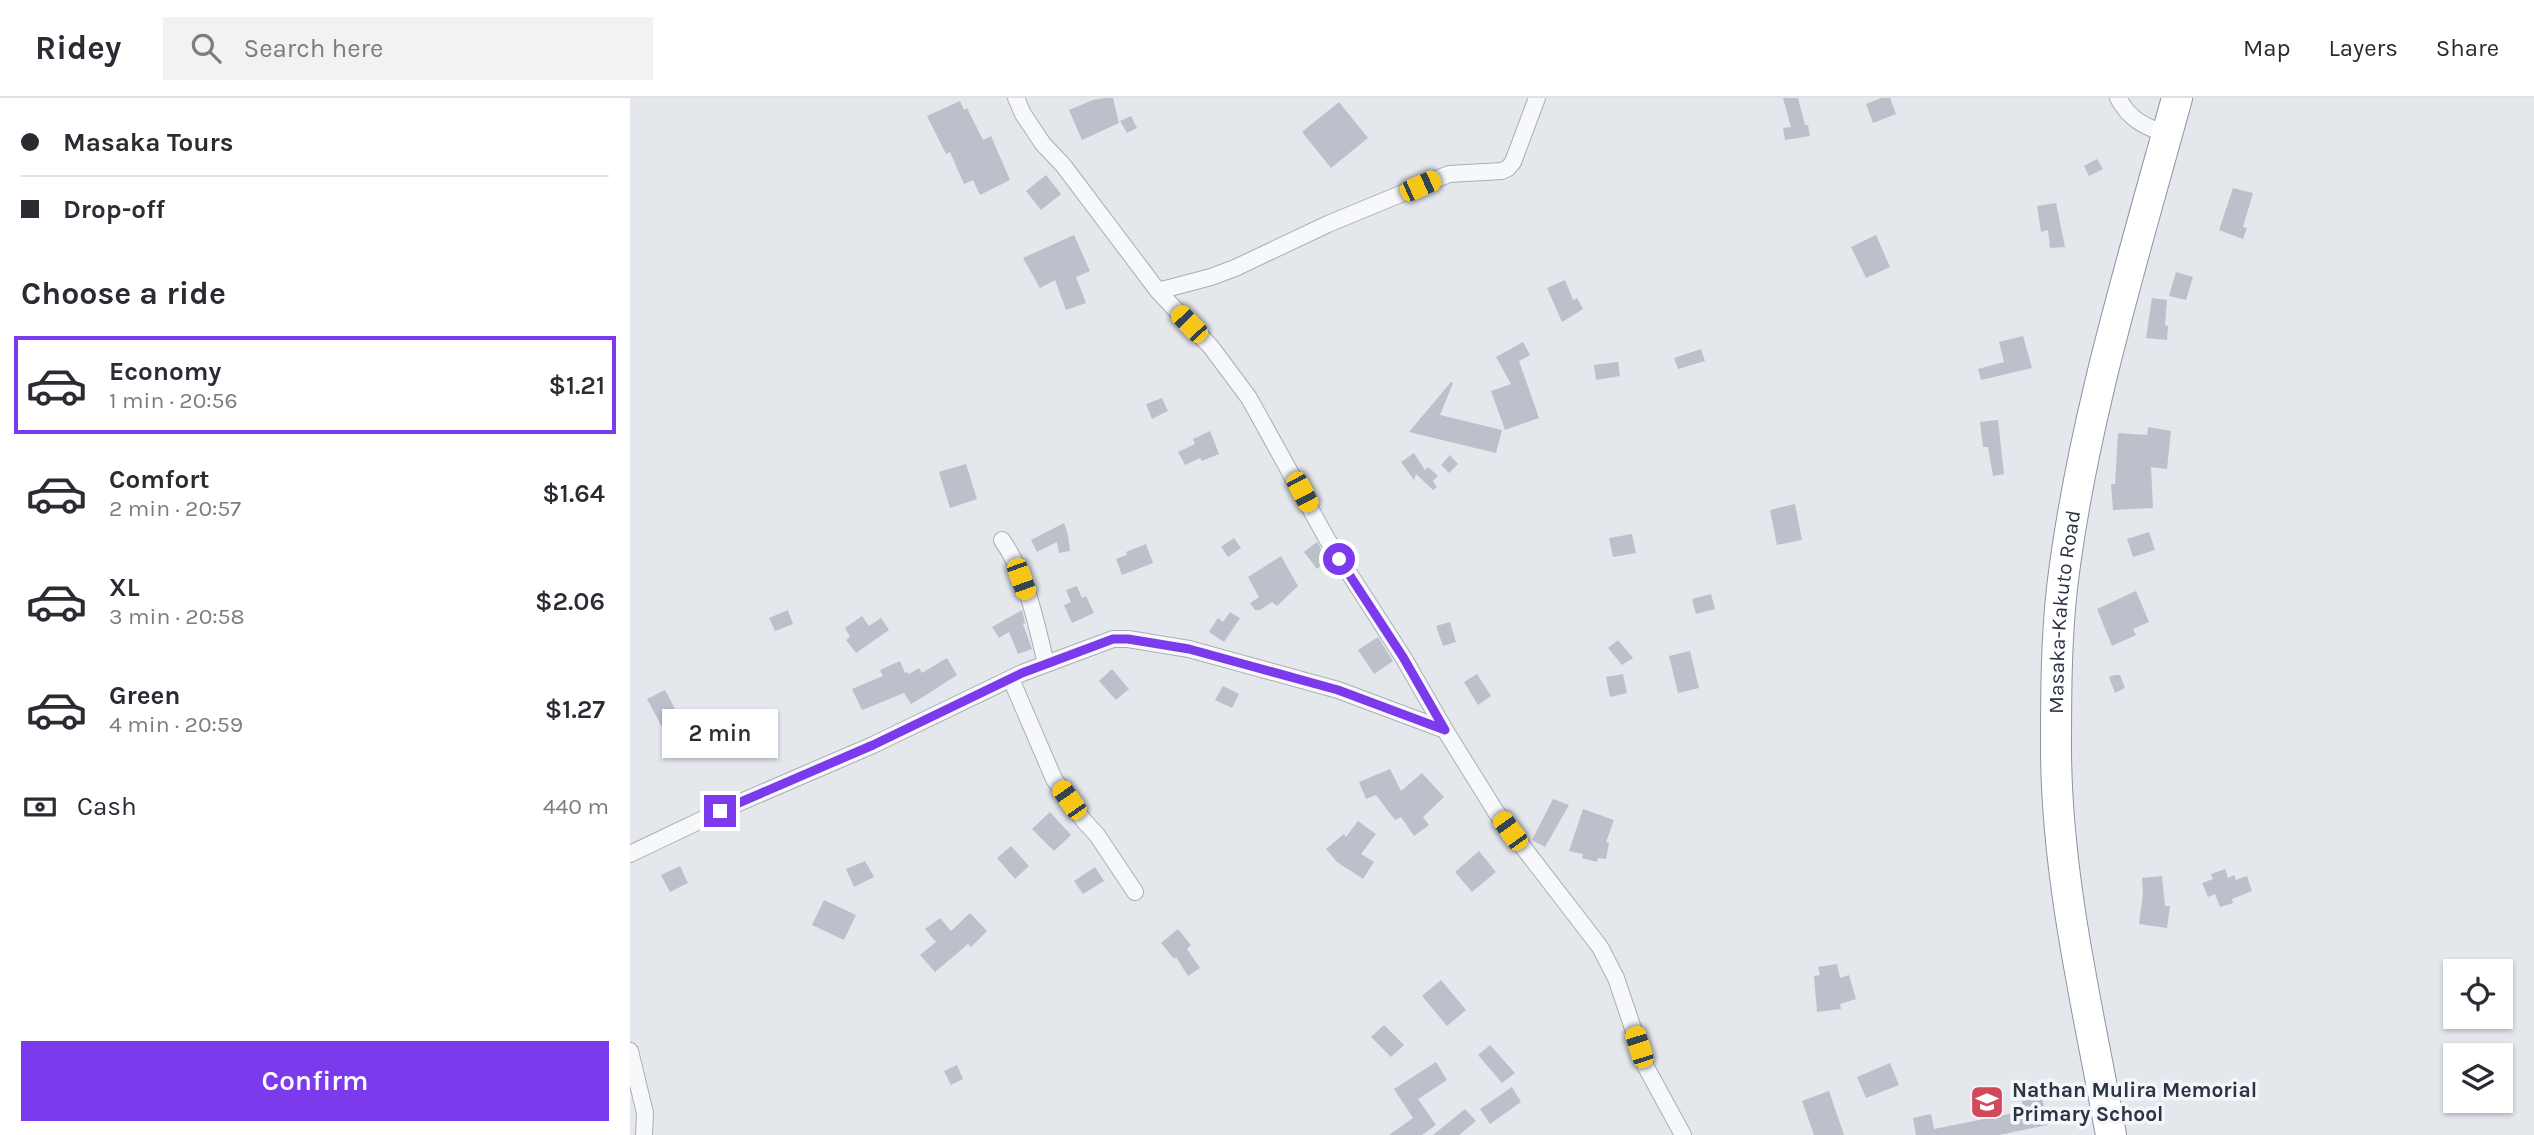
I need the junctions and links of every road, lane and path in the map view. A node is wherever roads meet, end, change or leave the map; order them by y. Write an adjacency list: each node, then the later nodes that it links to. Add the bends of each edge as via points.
1 (1016, 98): 6 (street, via 1032,130)
2 (1537, 98): 6 (street, via 1508,168 1449,174 1235,268)
3 (2118, 98): 5 (street, via 2127,114)
4 (2177, 98): 5 (highway, Masaka-Kakuto Road)
5 (2167, 135): 16 (highway, Masaka-Kakuto Road, via 2083,458 2062,591 2056,753 2059,815 2069,906)
6 (1158, 291): 10 (street, via 1217,354 1249,398 1327,539)
7 (1002, 540): 8 (street, via 1026,591)
8 (1046, 664): 9 (street); 10 (street, via 1113,639 1155,643 1338,690)
9 (1011, 678): 11 (street); 12 (street, via 1054,779)
10 (1445, 730): 15 (street, via 1496,812 1600,947 1616,978 1646,1067)
11 (631, 852)
12 (1135, 892)
13 (630, 1051): 14 (street, via 645,1113)
14 (644, 1135)
15 (1683, 1135)
16 (2111, 1135)

